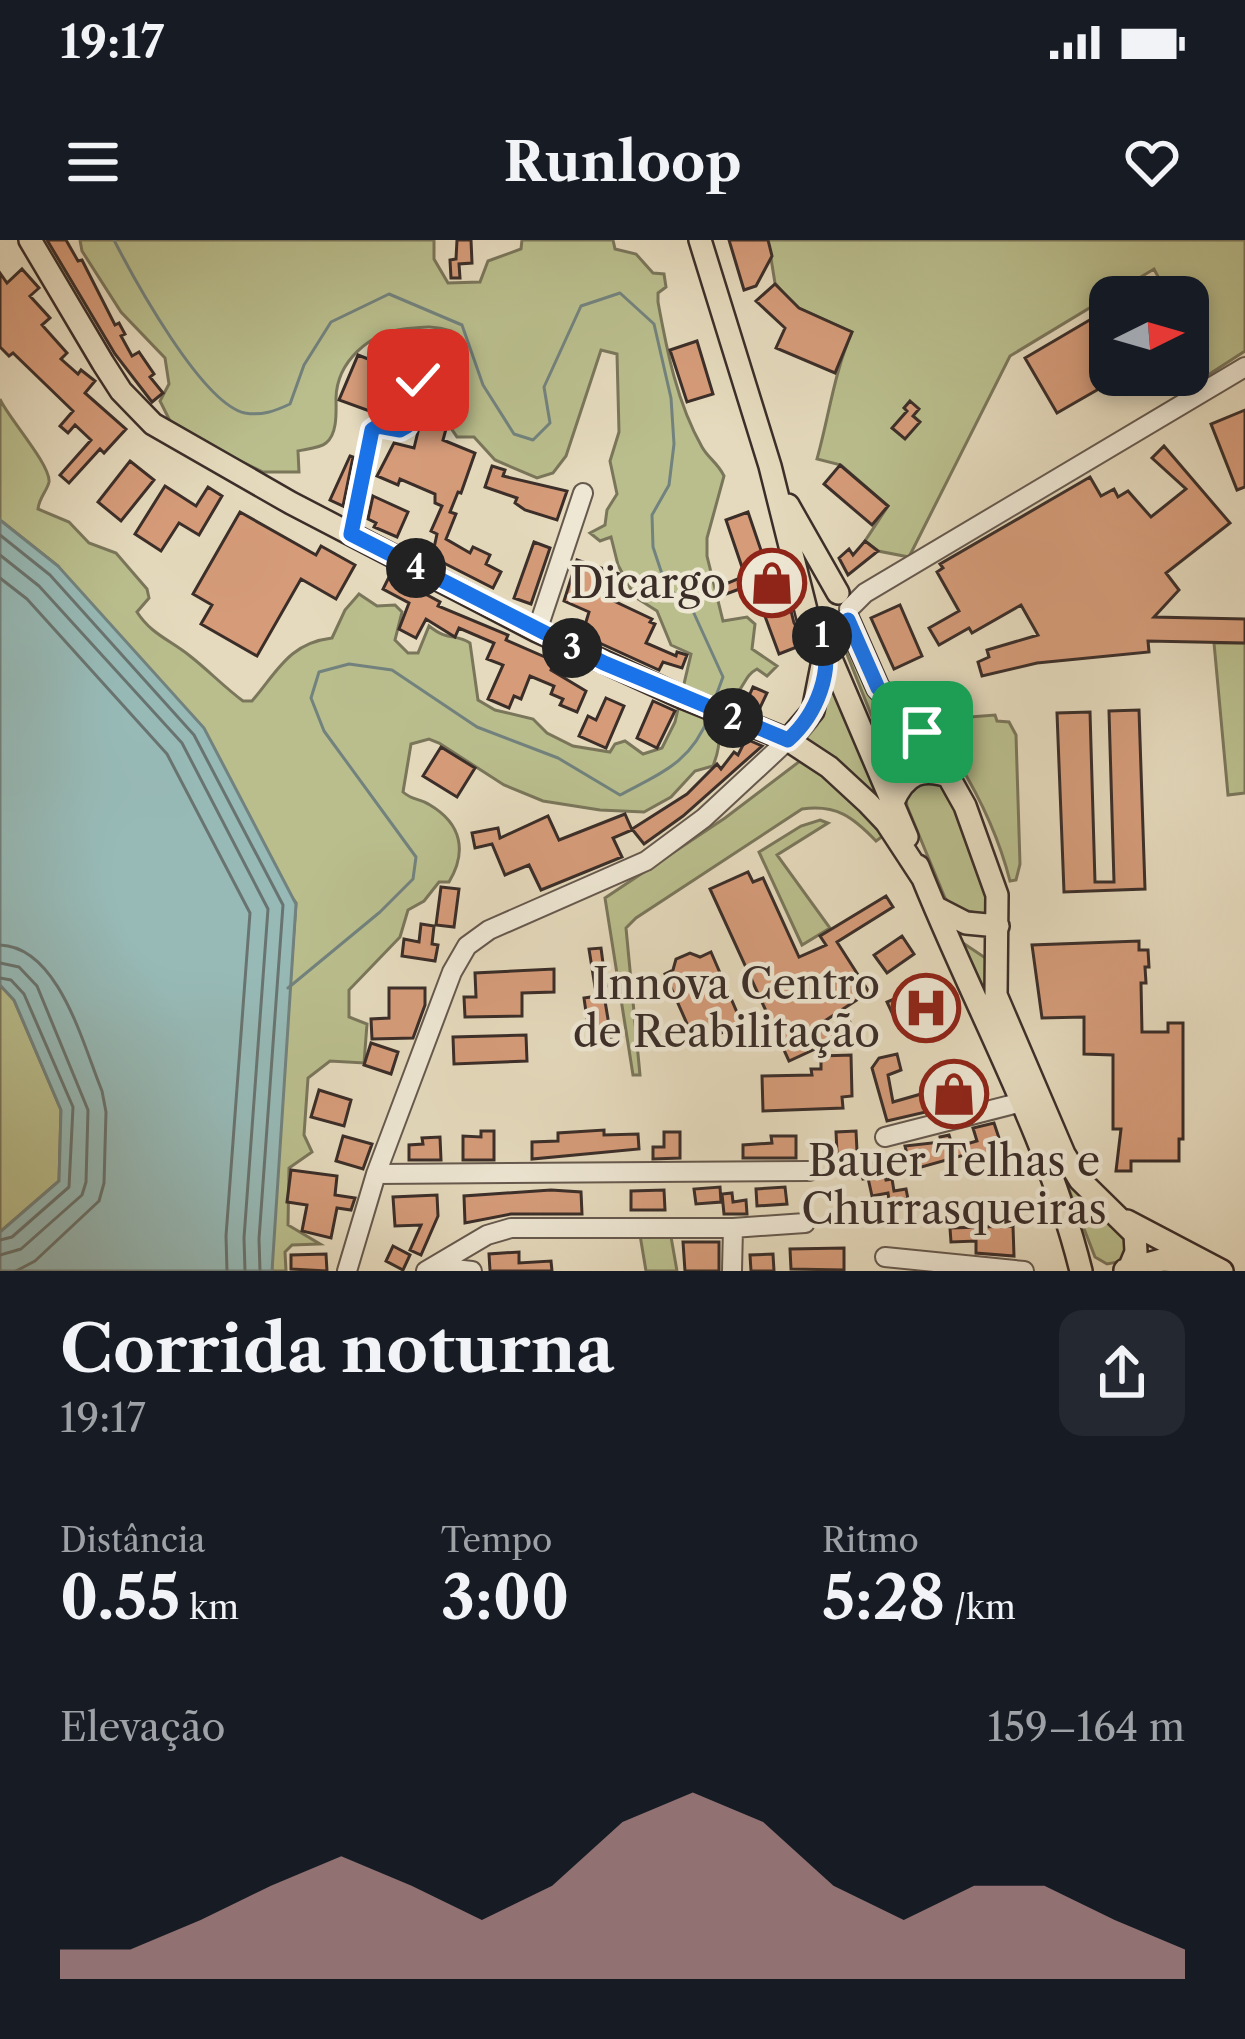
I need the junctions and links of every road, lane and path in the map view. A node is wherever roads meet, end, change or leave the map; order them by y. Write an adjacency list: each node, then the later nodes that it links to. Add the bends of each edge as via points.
1 (30, 240): 7 (main road, via 140,412 175,440)
2 (700, 240): 5 (main road)
3 (1245, 367): 8 (street)
4 (418, 380): 7 (street, via 407,426 372,430)
5 (770, 466): 8 (main road); 9 (main road)
6 (584, 493): 10 (street)
7 (351, 534): 10 (main road)
8 (849, 603): 9 (main road, via 825,590); 11 (main road, via 838,631); 13 (main road, via 878,688 922,732)
9 (807, 610): 11 (main road)
10 (537, 631): 12 (main road)
11 (823, 639): 12 (main road, via 813,711); 14 (main road)
12 (788, 740): 15 (main road, via 868,803); 21 (street, via 646,861 467,946)
13 (951, 777): 14 (main road, via 913,774); 17 (main road, via 990,872)
14 (893, 802): 15 (main road)
15 (922, 877): 16 (main road)
16 (935, 908): 17 (main road); 18 (main road)
17 (998, 926): 22 (main road, via 994,974 1003,1014 1079,1180)
18 (1022, 1102): 19 (street); 26 (main road)
19 (885, 1137)
20 (809, 1171): 21 (street)
21 (376, 1174): 30 (street)
22 (1121, 1218): 27 (main road); 29 (main road, via 1137,1242)
23 (806, 1223): 24 (street)
24 (734, 1228): 28 (street, via 511,1228); 32 (street)
25 (885, 1257): 33 (street)
26 (1079, 1262): 34 (main road)
27 (1214, 1267): 29 (main road, via 1162,1260)
28 (430, 1269): 31 (street)
29 (1127, 1270)
30 (347, 1271)
31 (472, 1271)
32 (732, 1271)
33 (1024, 1271)
34 (1097, 1271)

